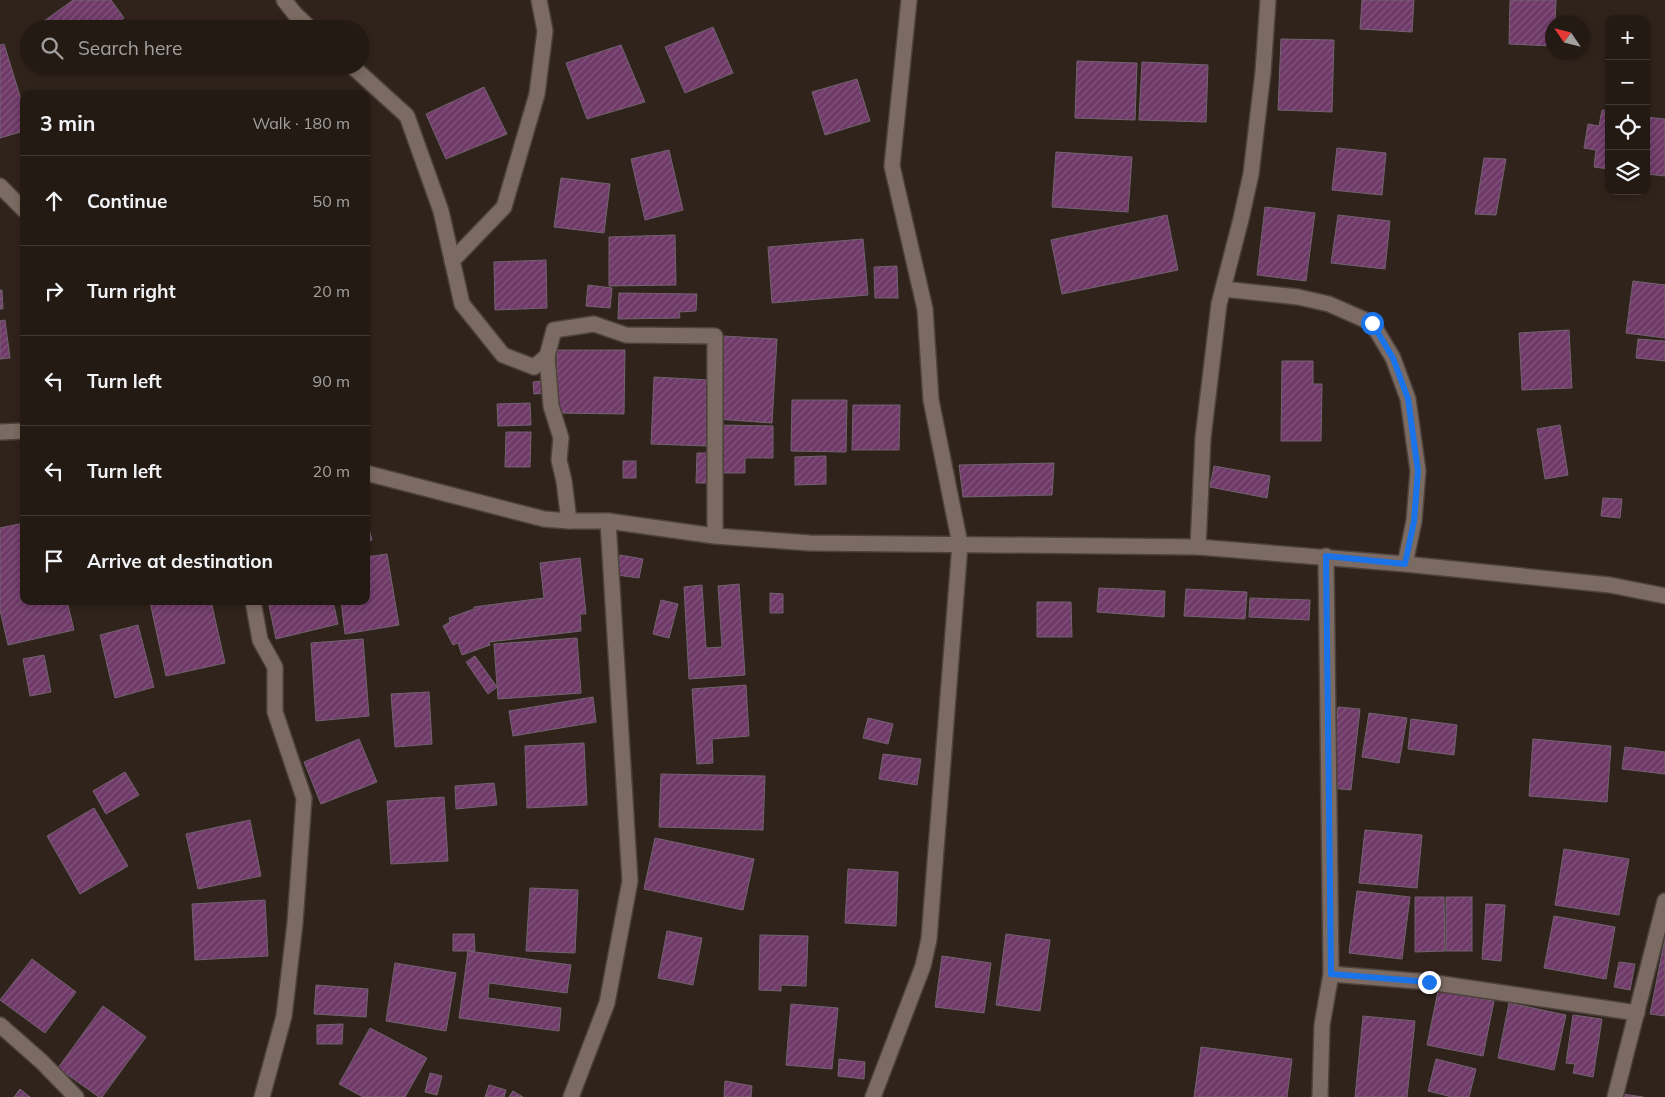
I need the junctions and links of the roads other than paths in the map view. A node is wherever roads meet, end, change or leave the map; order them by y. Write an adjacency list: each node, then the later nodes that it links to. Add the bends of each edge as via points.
1 (284, 0): 5 (street)
2 (540, 0): 9 (street, via 545,31 537,94 504,207)
3 (909, 0): 18 (street, via 892,166 925,309 931,400)
4 (1268, 0): 10 (street, via 1250,174)
5 (301, 20)
6 (362, 75): 9 (street, via 407,116 441,211)
7 (0, 186): 8 (street)
8 (20, 206)
9 (452, 261): 11 (street, via 462,304 503,356 534,367)
10 (1223, 289): 19 (street, via 1203,438); 21 (street, via 1298,297 1329,304 1372,323 1393,358 1408,399 1418,471 1414,521)
11 (547, 356): 15 (street, via 551,406 561,438 559,460); 17 (street, via 554,330 594,324 626,335 715,336)
12 (20, 430): 13 (street)
13 (0, 432)
14 (370, 474): 15 (street, via 544,519)
15 (569, 521): 16 (street)
16 (608, 521): 17 (street); 30 (street, via 630,881 607,1003)
17 (715, 536): 18 (street, via 810,543)
18 (960, 544): 19 (street); 31 (street, via 929,939 923,966)
19 (1198, 547): 20 (street)
20 (1326, 556): 21 (street); 25 (street)
21 (1405, 564): 22 (street, via 1610,585)
22 (1665, 596)
23 (254, 605): 29 (street, via 260,640 275,667 275,712 304,798 284,1016)
24 (1665, 902): 26 (street)
25 (1331, 974): 26 (street, via 1429,982); 32 (street, via 1322,1025)
26 (1637, 1013): 33 (street)
27 (0, 1025): 28 (street)
28 (76, 1097)
29 (262, 1097)
30 (570, 1097)
31 (873, 1097)
32 (1320, 1097)
33 (1615, 1097)

